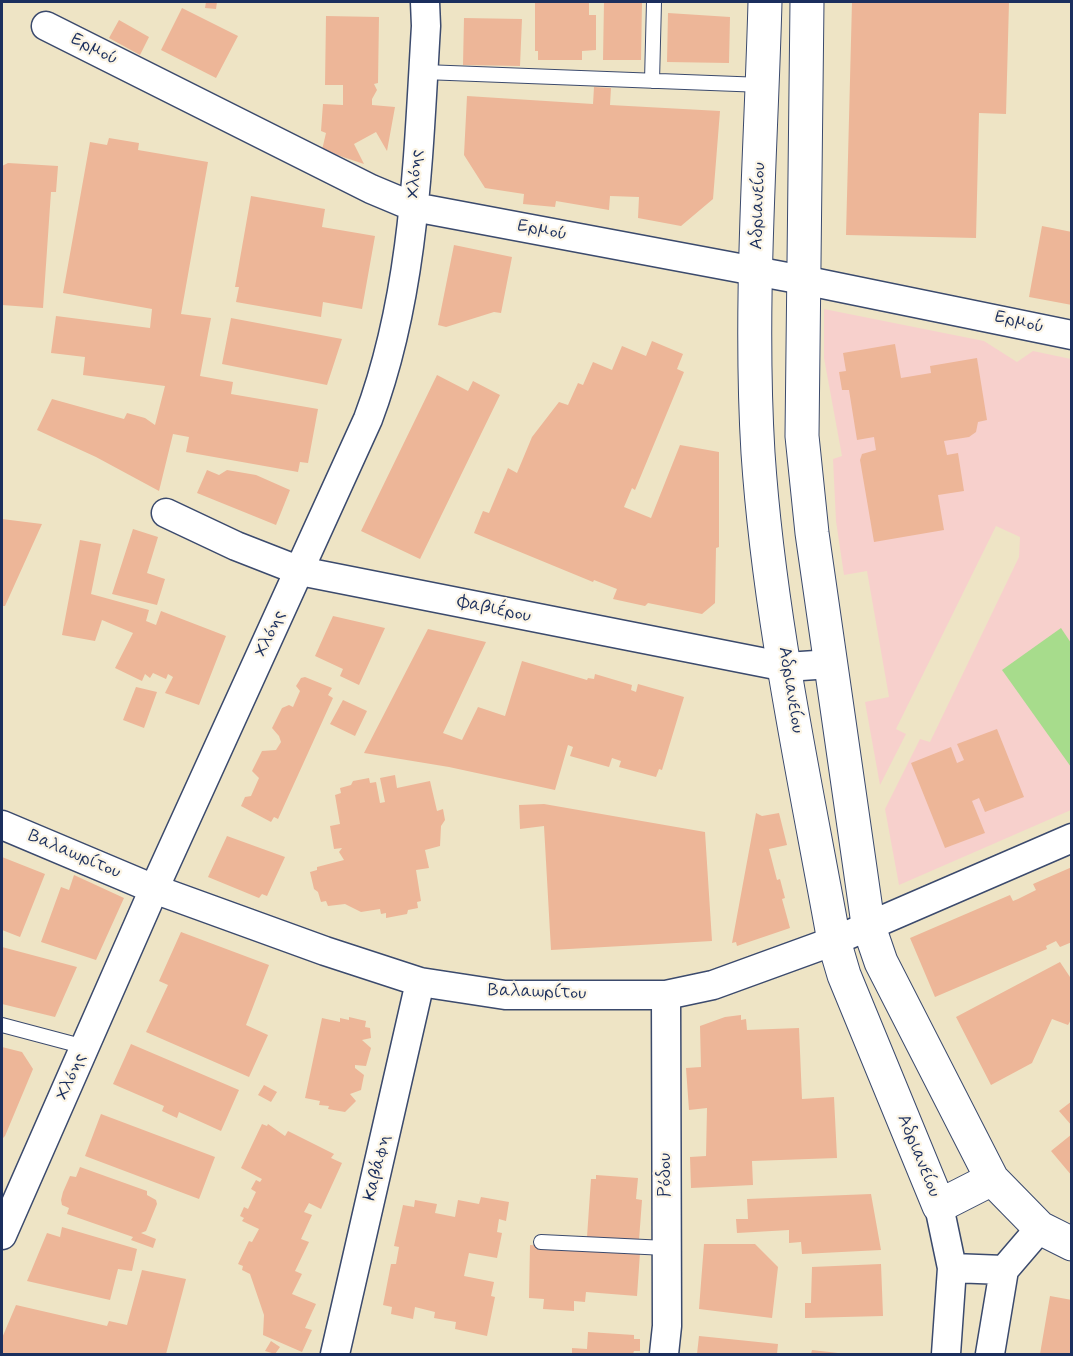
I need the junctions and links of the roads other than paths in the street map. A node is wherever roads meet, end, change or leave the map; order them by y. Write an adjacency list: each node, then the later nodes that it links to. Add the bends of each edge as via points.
1 (425, 2): 6 (street, Χλόης)
2 (654, 2): 7 (lane)
3 (765, 2): 8 (street, Αδριανείου)
4 (807, 2): 11 (street)
5 (46, 26): 9 (street, Ερμού)
6 (424, 72): 7 (lane); 9 (street, Χλόης)
7 (652, 81): 8 (lane)
8 (763, 85): 10 (street, Αδριανείου)
9 (414, 207): 10 (street, Ερμού); 14 (street, Χλόης, via 395,337 383,379)
10 (757, 272): 11 (street, Ερμού); 16 (street, Αδριανείου, via 754,358 759,454)
11 (803, 280): 12 (street, Ερμού); 15 (street, via 802,436)
12 (1071, 334)
13 (166, 513): 14 (street, Φαβιέρου)
14 (300, 571): 16 (street, Φαβιέρου); 19 (street, Χλόης)
15 (831, 664): 16 (street, Φαβιέρου); 20 (street)
16 (786, 668): 21 (street, Αδριανείου)
17 (2, 825): 19 (street, Βαλαωρίτου)
18 (1071, 838): 20 (street, Βαλαωρίτου)
19 (154, 889): 22 (street, Βαλαωρίτου); 25 (street, Χλόης)
20 (868, 924): 21 (street, Βαλαωρίτου); 26 (street, via 881,962)
21 (834, 941): 23 (street, Βαλαωρίτου, via 713,985); 28 (street, Αδριανείου, via 844,975)
22 (420, 982): 23 (street, Βαλαωρίτου, via 505,995); 36 (street, Καβάφη)
23 (666, 995): 33 (street, Ρόδου)
24 (2, 1025): 25 (lane)
25 (85, 1047): 27 (street, Χλόης)
26 (992, 1179): 28 (street); 29 (street)
27 (13, 1181): 30 (street, Χλόης)
28 (939, 1206): 34 (street, Αδριανείου)
29 (1040, 1228): 32 (street); 35 (street)
30 (2, 1235)
31 (541, 1242): 33 (lane)
32 (1071, 1244)
33 (666, 1248): 37 (street, Ρόδου)
34 (952, 1268): 35 (street); 38 (street, Αδριανείου)
35 (1005, 1269): 39 (street)
36 (335, 1354)
37 (664, 1354)
38 (946, 1354)
39 (990, 1354)

